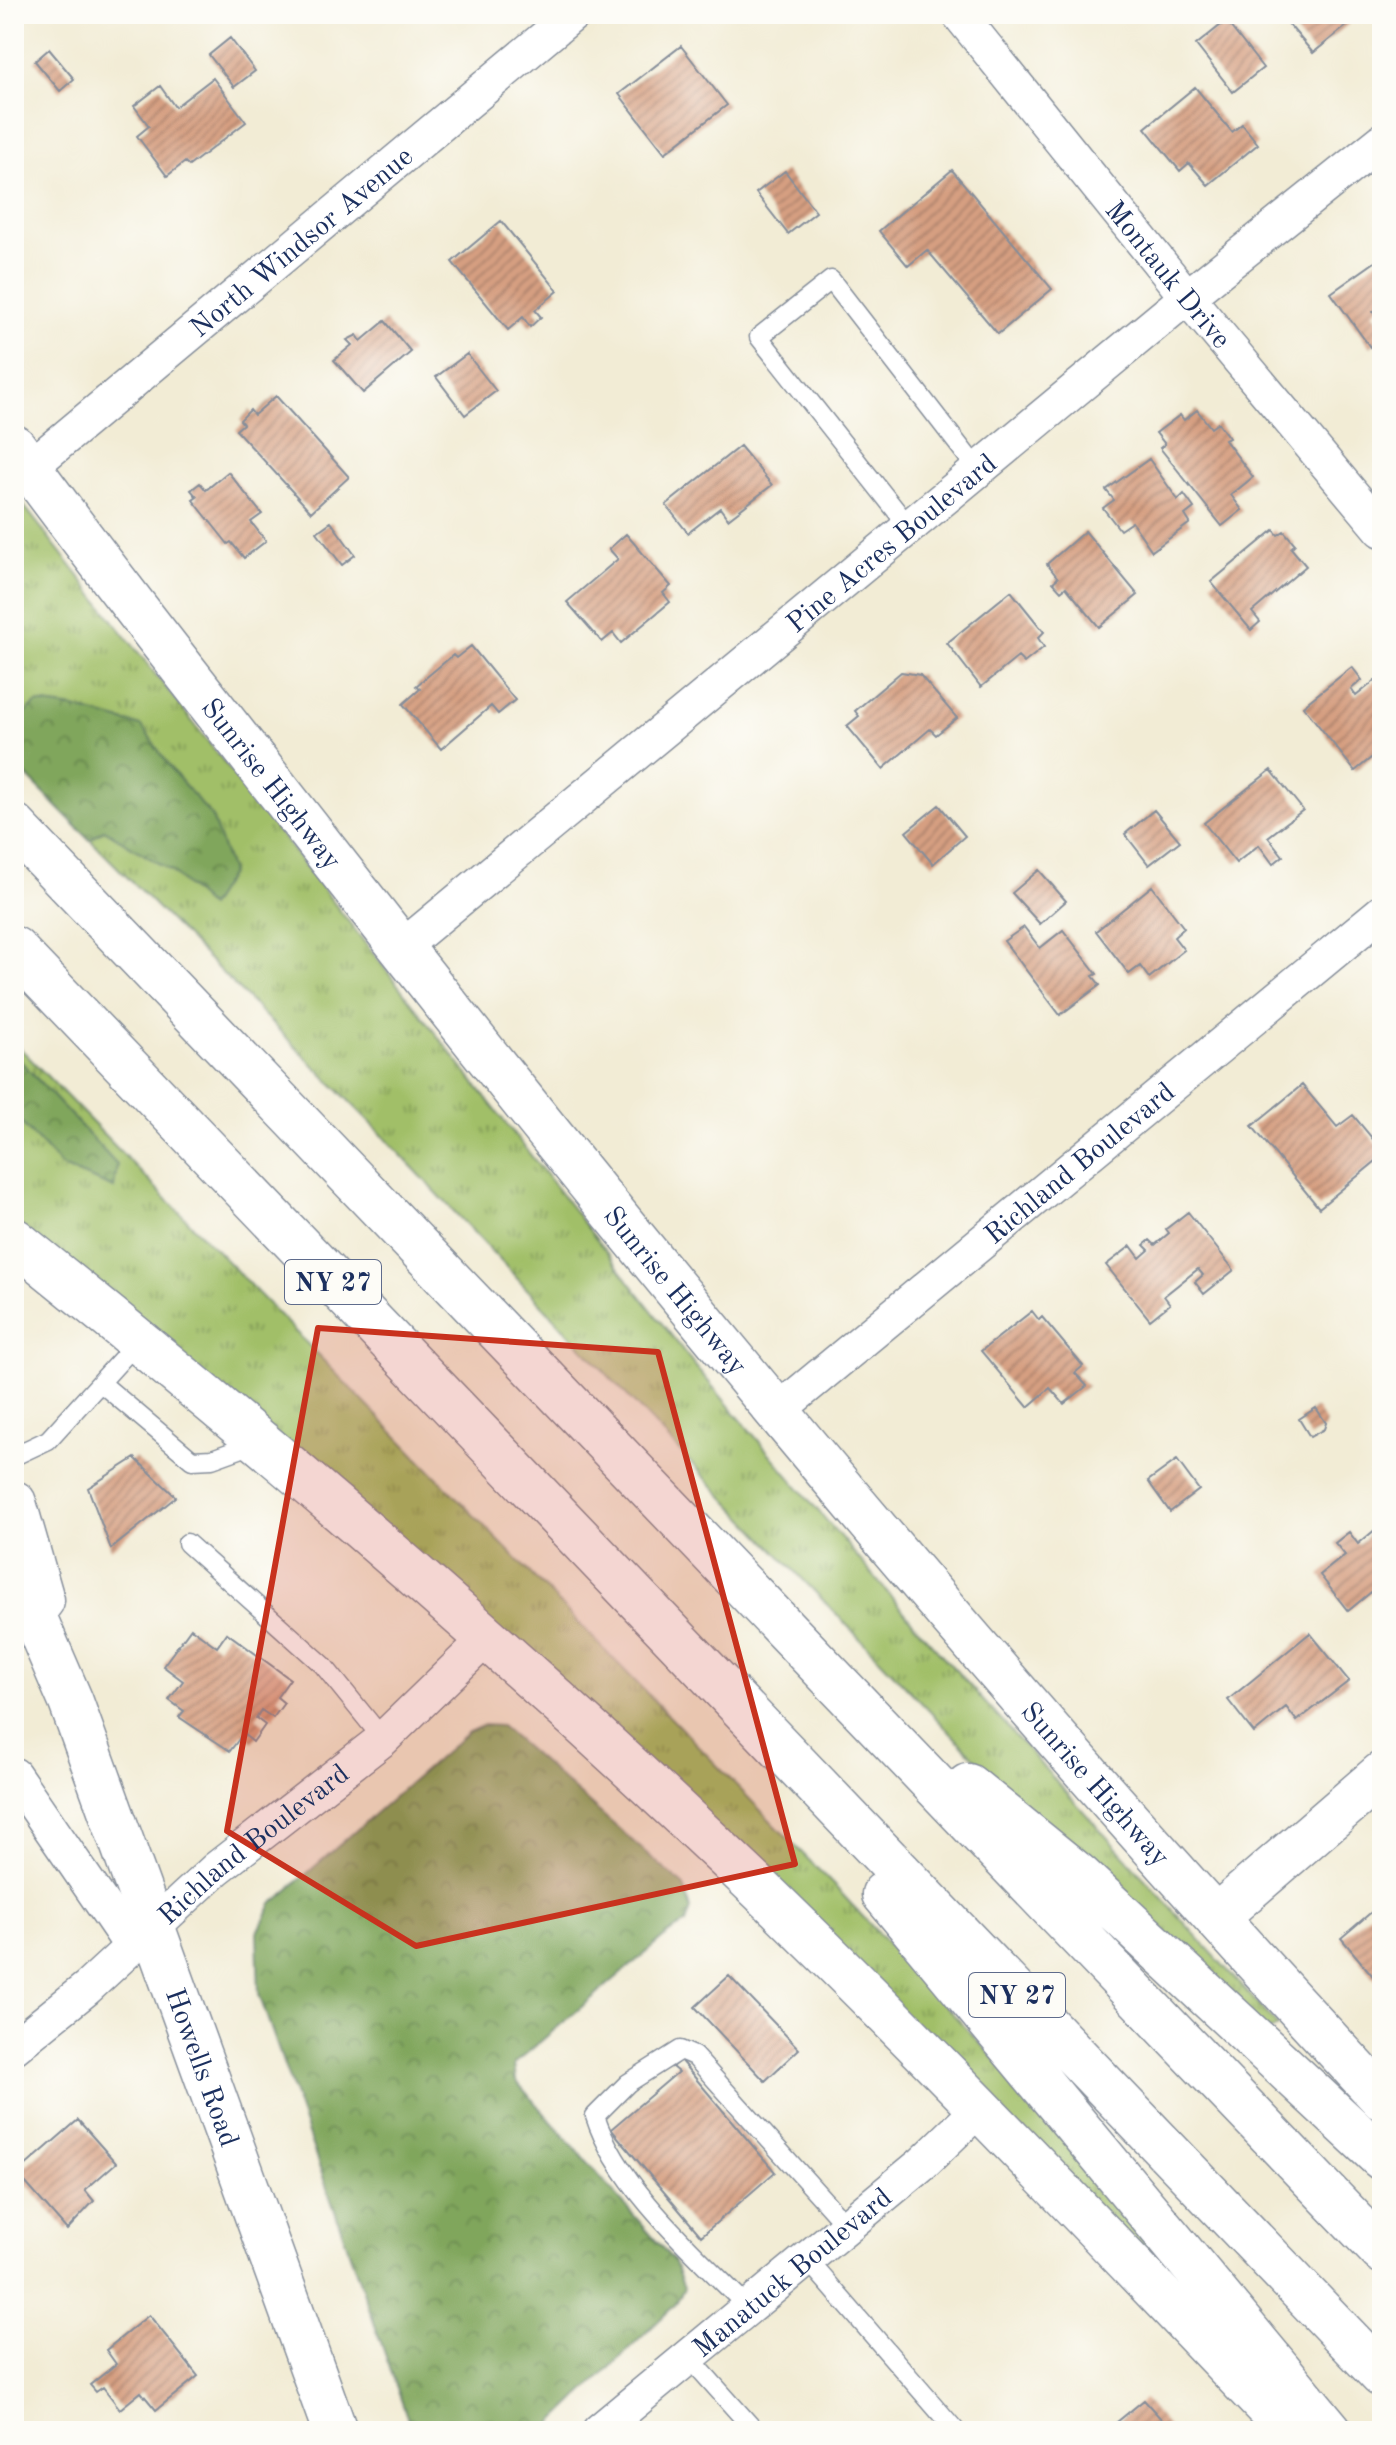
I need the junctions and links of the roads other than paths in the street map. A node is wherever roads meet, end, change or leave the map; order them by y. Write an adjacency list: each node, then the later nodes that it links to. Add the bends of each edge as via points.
1 (573, 14): 5 (street, North Windsor Avenue)
2 (959, 14): 4 (street, Montauk Drive)
3 (1382, 141): 4 (street, Pine Acres Boulevard)
4 (1187, 297): 6 (street, Pine Acres Boulevard); 8 (street, Montauk Drive)
5 (21, 458): 11 (main road, Sunrise Highway)
6 (978, 470): 7 (street, Pine Acres Boulevard); 7 (lane, via 831,280 759,337)
7 (909, 527): 11 (street, Pine Acres Boulevard)
8 (1382, 530)
9 (14, 826): 24 (main road, NY 27)
10 (1382, 912): 16 (street, Richland Boulevard)
11 (401, 948): 16 (main road, Sunrise Highway)
12 (14, 949): 22 (main road, NY 27)
13 (14, 1240): 14 (main road)
14 (139, 1340): 15 (lane); 17 (main road)
15 (101, 1383): 17 (lane, via 192,1460 212,1459); 18 (lane, via 48,1440)
16 (775, 1413): 29 (main road, Sunrise Highway, via 973,1646)
17 (260, 1441): 23 (main road)
18 (14, 1456)
19 (14, 1503): 25 (main road, Howells Road)
20 (187, 1543): 26 (lane, via 323,1665)
21 (14, 1570): 25 (main road, Howells Road)
22 (653, 1615): 40 (main road, NY 27); 46 (main road)
23 (488, 1637): 26 (street, Richland Boulevard); 33 (main road, via 750,1880)
24 (823, 1668): 34 (main road, via 1079,1876); 36 (main road, NY 27)
25 (71, 1702): 30 (main road, Howells Road)
26 (383, 1739): 30 (street, Richland Boulevard, via 216,1869)
27 (1382, 1774): 29 (main road)
28 (14, 1775): 30 (street)
29 (1216, 1917): 32 (main road, Sunrise Highway)
30 (143, 1937): 31 (street, Richland Boulevard); 41 (main road, Howells Road)
31 (14, 2047)
32 (1382, 2098)
33 (980, 2108): 35 (street, Manatuck Boulevard); 45 (main road)
34 (1382, 2158)
35 (847, 2226): 37 (street, Manatuck Boulevard); 38 (lane, via 694,2056 680,2050 628,2083 595,2116 601,2137 664,2224)
36 (1382, 2251)
37 (807, 2259): 38 (street, Manatuck Boulevard); 44 (lane)
38 (748, 2307): 39 (street, Manatuck Boulevard)
39 (688, 2356): 42 (street, Manatuck Boulevard); 43 (lane)
40 (1382, 2375)
41 (335, 2431)
42 (599, 2431)
43 (755, 2431)
44 (956, 2431)
45 (1290, 2431)
46 (1330, 2431)

